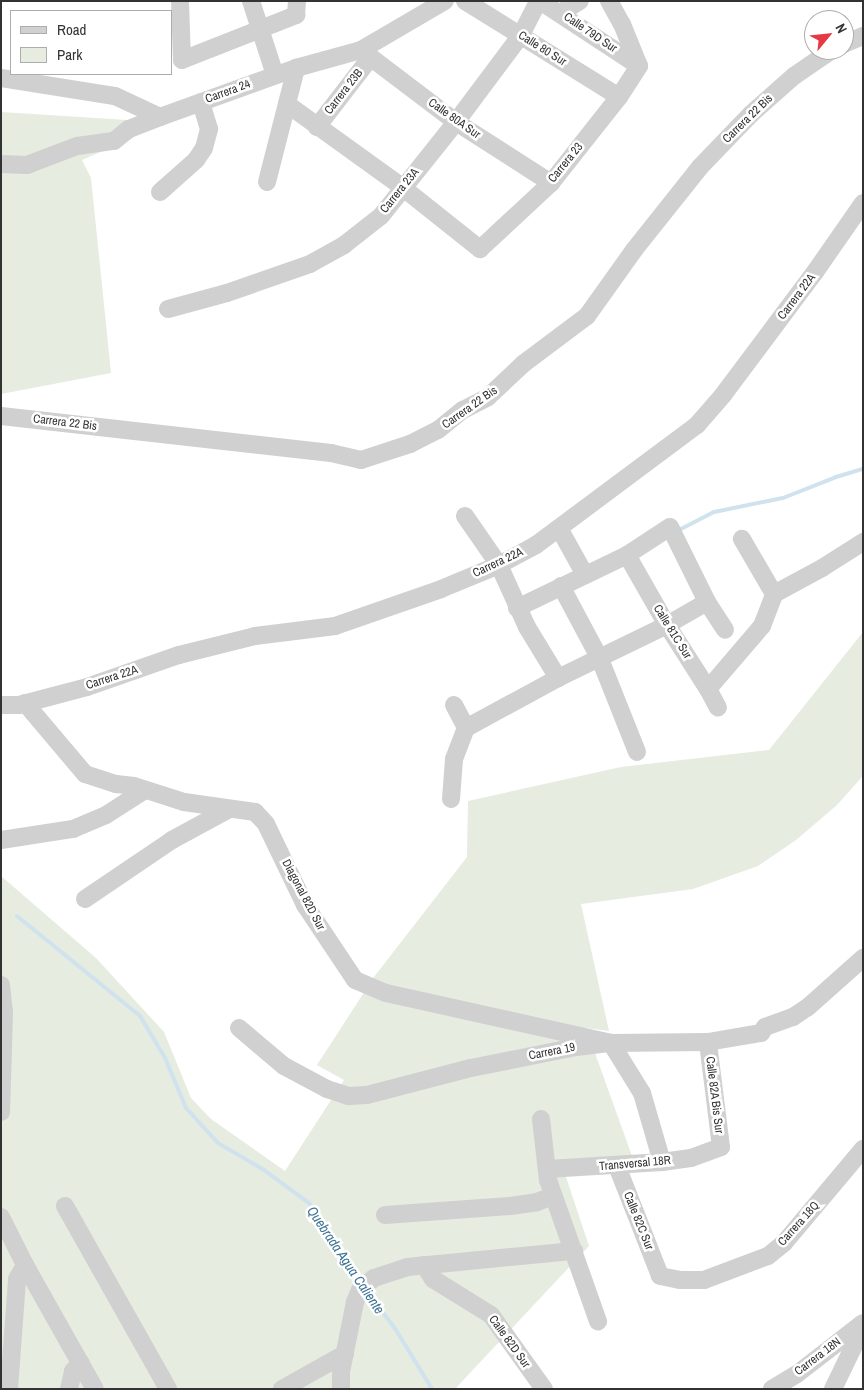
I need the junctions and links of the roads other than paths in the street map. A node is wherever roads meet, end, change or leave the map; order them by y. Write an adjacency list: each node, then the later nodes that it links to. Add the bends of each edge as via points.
1 (180, 1): 10 (street, via 182,60)
2 (251, 1): 10 (street)
3 (297, 1): 10 (street, via 296,15)
4 (444, 1): 12 (street, Carrera 24)
5 (465, 1): 11 (street, Calle 80 Sur)
6 (539, 1): 9 (street, Calle 79D Sur); 11 (street, Carrera 23A)
7 (580, 1): 9 (street)
8 (609, 1): 14 (street)
9 (560, 13): 14 (street, Calle 79D Sur)
10 (260, 29): 16 (street)
11 (521, 35): 18 (street, Calle 80 Sur); 22 (street, Carrera 23A)
12 (366, 53): 15 (street, Carrera 24); 22 (street, Calle 80A Sur); 23 (street, Carrera 23B)
13 (817, 60): 31 (street, Carrera 22 Bis, via 751,114 700,167 587,316 523,364 488,398 410,444 361,460 331,453)
14 (639, 66): 18 (street, Carrera 23)
15 (296, 68): 16 (street, Carrera 24); 20 (street)
16 (275, 75): 19 (street, Carrera 24)
17 (1, 78): 21 (street, via 115,96)
18 (619, 97): 26 (street, Carrera 23)
19 (201, 102): 21 (street, Carrera 24); 28 (street, via 209,129 204,148 196,160)
20 (287, 104): 23 (street); 25 (street)
21 (160, 117): 24 (street, Carrera 24, via 129,128 114,141 77,146 27,165)
22 (456, 122): 26 (street, Calle 80A Sur); 27 (street, Carrera 23A)
23 (317, 127): 27 (street)
24 (1, 164)
25 (267, 182)
26 (551, 184): 27 (street, Carrera 23, via 480,249)
27 (402, 187): 30 (street, Carrera 23A, via 380,216 344,244 310,264 227,293)
28 (160, 192)
29 (863, 203): 33 (street, Carrera 22A, via 815,272 697,425)
30 (168, 308)
31 (1, 416)
32 (465, 516): 39 (street)
33 (559, 528): 39 (street, Carrera 22A); 40 (street)
34 (742, 539): 42 (street)
35 (863, 542): 36 (street)
36 (848, 552): 38 (street); 42 (street)
37 (627, 555): 40 (street); 43 (street, via 670,527); 45 (street, Calle 81C Sur)
38 (863, 561)
39 (499, 565): 44 (street); 50 (street, Carrera 22A, via 335,626 255,636 188,652 105,682)
40 (585, 575): 41 (street)
41 (561, 586): 44 (street); 47 (street)
42 (774, 594): 49 (street, via 762,626)
43 (707, 602): 45 (street); 46 (street)
44 (518, 608): 48 (street)
45 (667, 625): 47 (street); 49 (street, Calle 81C Sur)
46 (726, 630)
47 (600, 659): 48 (street); 55 (street)
48 (558, 678): 54 (street)
49 (708, 689): 53 (street, Calle 81C Sur)
50 (25, 703): 52 (street, Carrera 22A); 56 (street, Diagonal 82D Sur, via 85,774)
51 (454, 705): 54 (street)
52 (1, 706)
53 (718, 708)
54 (466, 728): 57 (street, via 454,759)
55 (637, 752)
56 (145, 790): 58 (street, Diagonal 82D Sur, via 184,802); 59 (street, via 106,815 73,830)
57 (451, 798)
58 (229, 809): 60 (street, via 172,840); 65 (street, Diagonal 82D Sur, via 255,812 266,824 305,905 354,980 386,993)
59 (1, 840)
60 (85, 899)
61 (863, 958): 64 (street, Carrera 19, via 822,996 793,1017 765,1027 761,1033)
62 (1, 986): 66 (street, via 4,1012)
63 (239, 1028): 65 (street, Carrera 19, via 284,1066 327,1089 349,1096 367,1095 471,1068)
64 (708, 1042): 65 (street, Carrera 19); 68 (street, Calle 82A Bis Sur)
65 (611, 1043): 70 (street, via 642,1093)
66 (1, 1112)
67 (541, 1119): 72 (street)
68 (721, 1147): 70 (street, Transversal 18R, via 691,1158)
69 (863, 1150): 80 (street, Carrera 18Q, via 784,1243 768,1256 704,1280)
70 (662, 1162): 71 (street, Transversal 18R)
71 (617, 1166): 72 (street, Transversal 18R); 80 (street, Calle 82C Sur)
72 (547, 1169): 73 (street)
73 (553, 1196): 75 (street, via 510,1206); 77 (street)
74 (65, 1206): 88 (street)
75 (385, 1215)
76 (1, 1217): 78 (street)
77 (574, 1251): 79 (street); 81 (street)
78 (25, 1265): 84 (street); 85 (street, via 17,1279)
79 (424, 1265): 83 (street, via 388,1272 374,1278 360,1290); 91 (street, Calle 82D Sur, via 433,1279 491,1315)
80 (660, 1276)
81 (598, 1321)
82 (863, 1325): 92 (street, Carrera 18N); 93 (street)
83 (345, 1354): 89 (street); 90 (street)
84 (81, 1363): 86 (street, via 73,1371); 87 (street)
85 (9, 1389)
86 (70, 1389)
87 (95, 1389)
88 (168, 1389)
89 (282, 1389)
90 (342, 1389)
91 (544, 1389)
92 (772, 1389)
93 (833, 1389)

